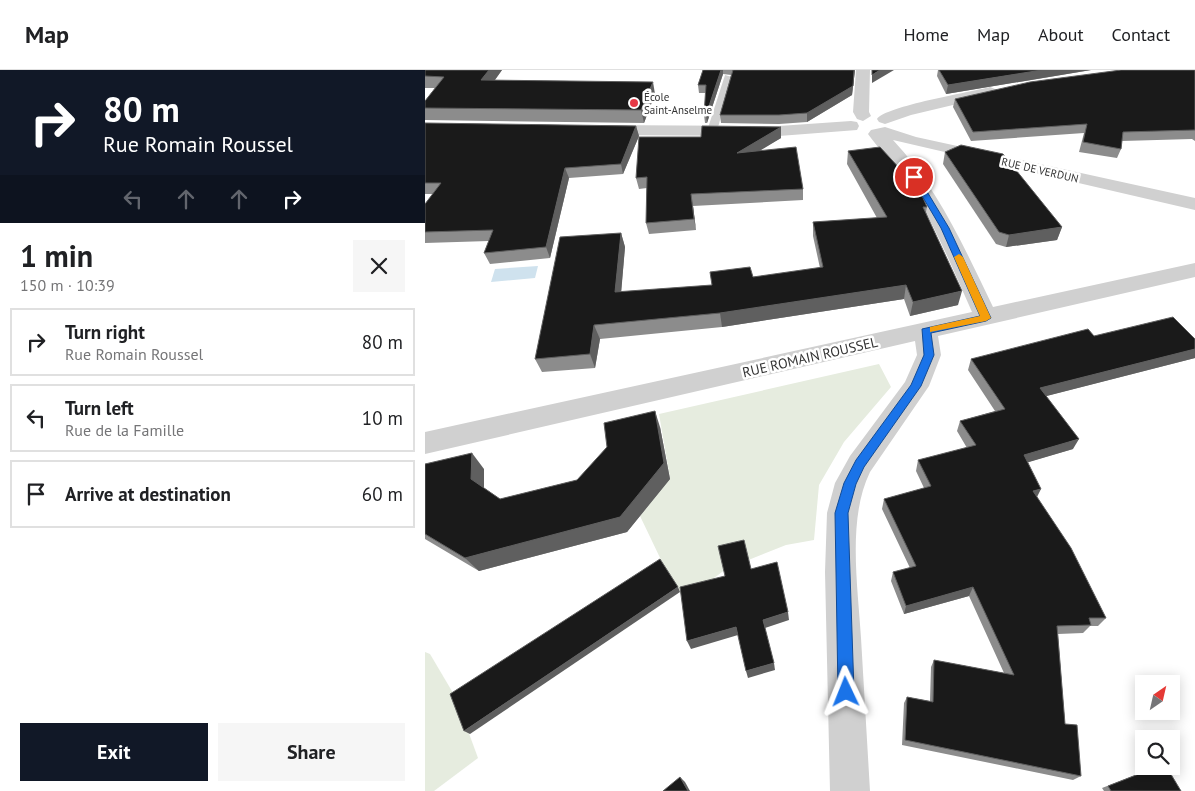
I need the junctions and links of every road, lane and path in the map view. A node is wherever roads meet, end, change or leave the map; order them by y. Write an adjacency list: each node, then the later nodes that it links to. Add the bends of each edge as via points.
1 (863, 70): 4 (street, via 861,112)
2 (728, 77): 7 (lane)
3 (1009, 88): 5 (street, via 906,111)
4 (857, 121): 5 (street, RUE DE VERDUN); 7 (street, RUE DE VERDUN, via 779,131)
5 (882, 128): 8 (street, RUE DE VERDUN); 9 (street)
6 (584, 129): 7 (street, RUE DE VERDUN)
7 (712, 131)
8 (939, 147): 9 (street, via 918,163); 10 (street, RUE DE VERDUN)
9 (914, 177): 12 (street, via 945,228)
10 (1195, 204)
11 (1195, 270): 12 (street, RUE ROMAIN ROUSSEL)
12 (986, 318): 13 (street, RUE ROMAIN ROUSSEL)
13 (925, 331): 14 (street, RUE ROMAIN ROUSSEL); 15 (street, via 929,355 916,386 860,464 850,483 842,513)
14 (425, 443)
15 (850, 791)

